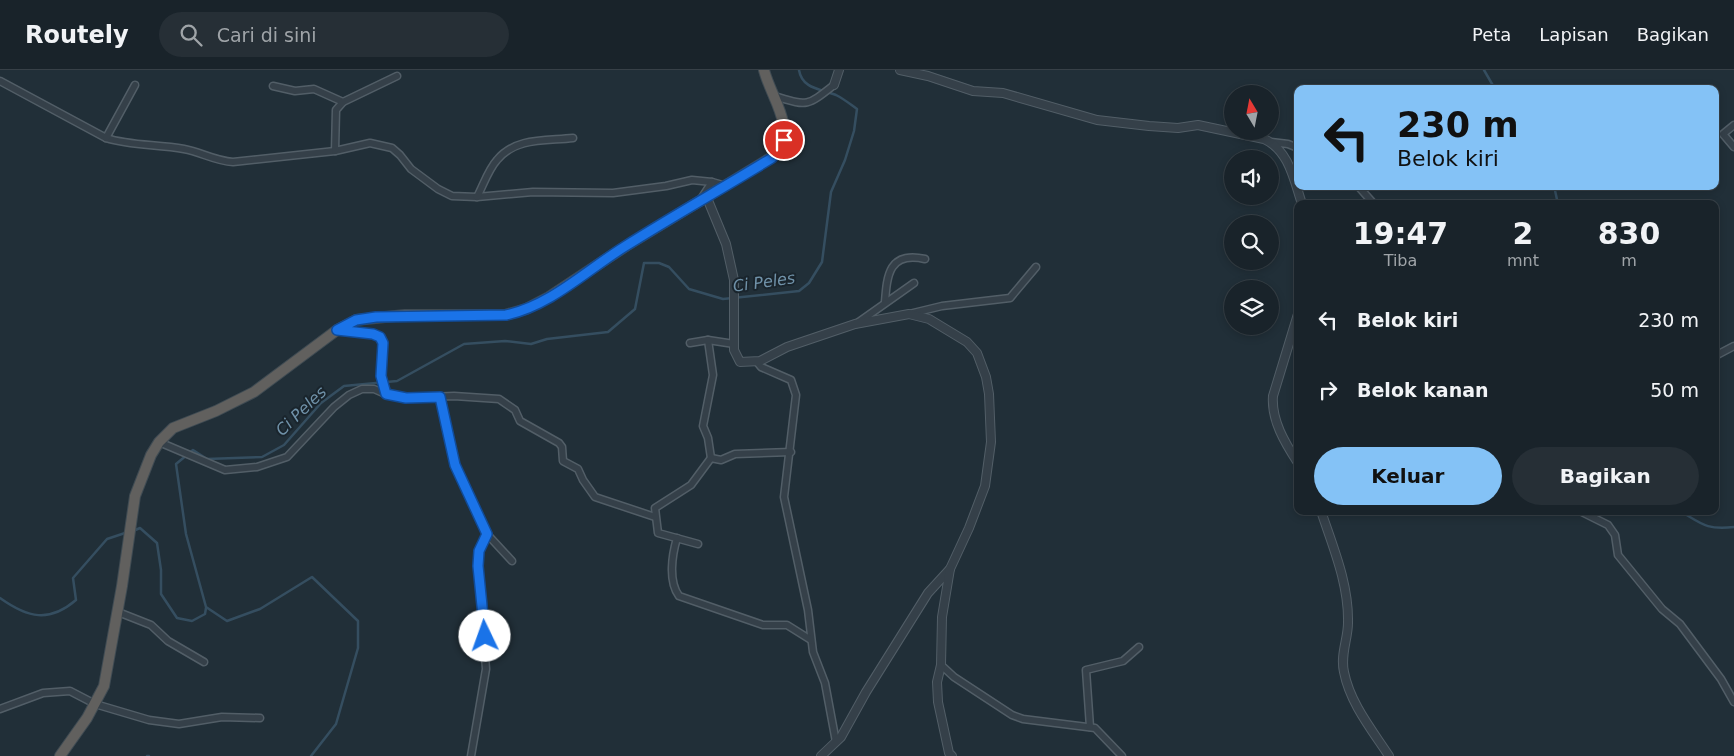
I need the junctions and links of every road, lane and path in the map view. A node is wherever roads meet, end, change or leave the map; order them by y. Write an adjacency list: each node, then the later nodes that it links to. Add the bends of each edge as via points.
1 (764, 70): 9 (highway)
2 (839, 70): 7 (street)
3 (900, 70): 14 (street, via 973,91 1003,93 1097,120 1178,128 1198,125)
4 (397, 76): 10 (street)
5 (0, 81): 12 (street)
6 (135, 85): 12 (street)
7 (834, 85): 9 (street, via 816,100 801,105)
8 (273, 86): 10 (street, via 295,91 314,90)
9 (774, 96): 20 (highway, via 784,126 781,147 772,158)
10 (343, 102): 17 (street, via 336,110)
11 (1734, 125): 16 (street, via 1724,134)
12 (106, 138): 17 (street, via 182,148 233,162)
13 (573, 138): 22 (street, via 528,141 513,146 496,160)
14 (1271, 142): 15 (street); 18 (street, via 1289,165)
15 (1294, 146)
16 (1734, 147)
17 (335, 151): 22 (street, via 370,143 386,146 438,189 452,196)
18 (1294, 180)
19 (712, 182): 20 (street); 22 (street, via 692,180 613,193 533,192); 23 (street)
20 (727, 186): 23 (highway)
21 (1362, 190): 24 (street)
22 (477, 198)
23 (703, 200): 32 (highway, via 526,309 506,315 371,317 356,320); 35 (street, via 726,244 734,280)
24 (1370, 200)
25 (925, 260): 28 (street, via 901,261 890,268)
26 (1036, 267): 29 (street, via 1010,298 942,306)
27 (914, 283): 28 (street)
28 (885, 302): 30 (street)
29 (909, 314): 30 (street); 52 (street, via 929,319 967,342 981,361 989,394 991,442 985,486)
30 (855, 324): 38 (street, via 787,347)
31 (1294, 327): 43 (street, via 1272,409)
32 (337, 330): 39 (street, via 380,337 383,343 382,383); 41 (highway, via 254,392 181,424)
33 (708, 340): 34 (street); 35 (street); 44 (street, via 713,375 703,426)
34 (690, 343)
35 (734, 344): 38 (street, via 737,360 747,364)
36 (1734, 346): 37 (street)
37 (1719, 354)
38 (757, 362): 42 (street, via 761,367 791,380 796,396)
39 (386, 394): 40 (street, via 406,398); 41 (street, via 362,389 349,395 287,457 257,467 225,470)
40 (440, 397): 47 (street, via 499,399 515,410 520,421 559,443 563,461 578,468 594,496); 48 (street, via 455,465)
41 (159, 442): 53 (highway, via 137,488)
42 (791, 452): 44 (street, via 735,454 721,460); 54 (street, via 784,497 808,610)
43 (1294, 455)
44 (711, 458): 47 (street, via 691,485 657,506)
45 (1322, 515): 69 (street, via 1342,573 1348,622 1342,662 1344,673 1354,701)
46 (1588, 515): 58 (street, via 1608,525 1615,535 1618,555 1662,609 1680,624)
47 (655, 517): 49 (street, via 658,533)
48 (487, 534): 51 (street); 65 (street, via 479,551 478,566 486,668)
49 (677, 538): 50 (street); 54 (street, via 672,576 679,596 763,625 787,625)
50 (698, 544)
51 (512, 561)
52 (950, 569): 57 (street, via 942,616); 63 (street, via 928,593)
53 (118, 612): 56 (street, via 151,625 168,641); 59 (highway, via 107,675)
54 (811, 640): 63 (street, via 826,690)
55 (1139, 647): 62 (street, via 1123,661 1086,670)
56 (204, 662)
57 (941, 665): 62 (street, via 1012,715); 67 (street, via 937,682 938,702)
58 (1734, 702)
59 (95, 704): 60 (street, via 70,691 57,691 43,692); 61 (street, via 149,720 179,724 222,716); 64 (highway)
60 (0, 709)
61 (260, 718)
62 (1090, 727): 68 (street, via 1107,738)
63 (836, 742): 66 (street)
64 (60, 756)
65 (471, 756)
66 (821, 756)
67 (952, 756)
68 (1122, 756)
69 (1389, 756)

